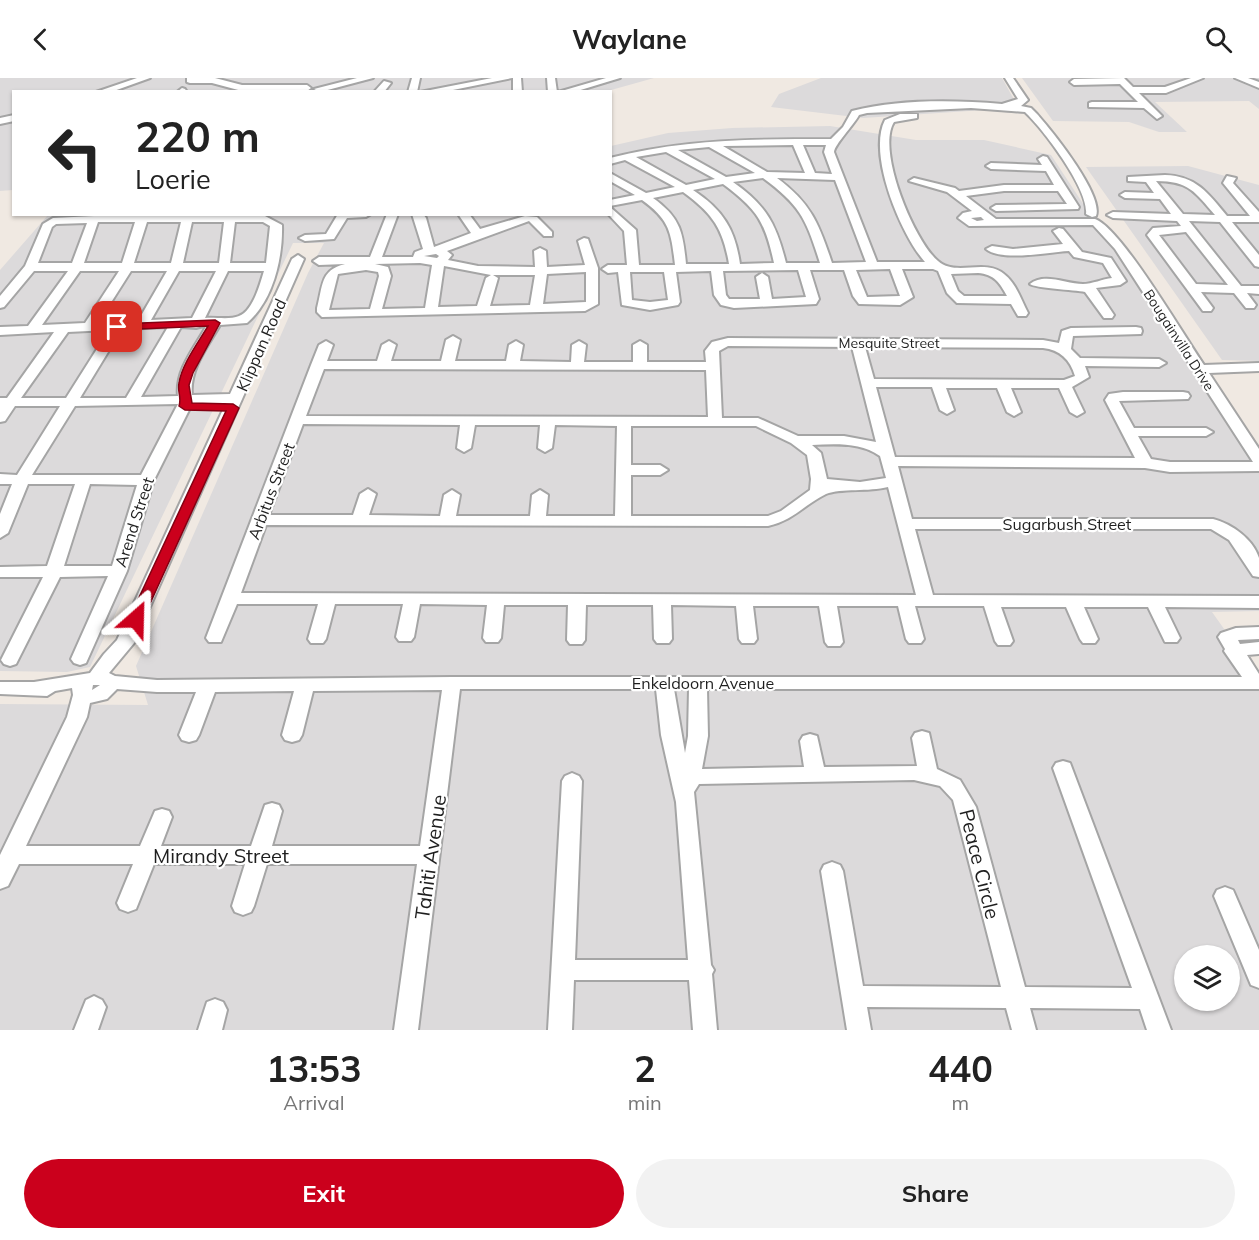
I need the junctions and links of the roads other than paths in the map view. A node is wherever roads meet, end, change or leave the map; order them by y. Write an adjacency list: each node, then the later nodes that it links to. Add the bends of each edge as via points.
1 (146, 78): 21 (street)
2 (253, 78): 22 (street)
3 (369, 78): 11 (street)
4 (508, 78): 16 (street)
5 (616, 78): 13 (street)
6 (1011, 78): 27 (street, Bougainvilla Drive); 30 (street, Bougainvilla Drive, via 1022,98)
7 (1199, 78): 26 (street, via 1166,90)
8 (1239, 78): 17 (street)
9 (218, 79): 10 (street); 22 (street)
10 (190, 80)
11 (343, 80): 20 (street)
12 (1121, 80): 14 (street); 26 (street)
13 (583, 82): 25 (street)
14 (1074, 82)
15 (387, 83): 23 (street)
16 (484, 84): 19 (street)
17 (1259, 85)
18 (274, 86): 20 (street); 22 (street)
19 (450, 86): 24 (street)
20 (311, 88)
21 (107, 90)
22 (233, 90)
23 (380, 90)
24 (433, 90)
25 (566, 90)
26 (1132, 90): 29 (street)
27 (1034, 105): 30 (street, via 1030,109); 32 (street, Bougainvilla Drive)
28 (1092, 105): 29 (street)
29 (1146, 105): 31 (street)
30 (1019, 106): 32 (street, Bougainvilla Drive); 33 (street, via 880,107 858,112)
31 (1157, 116)
32 (1042, 120): 71 (street, Bougainvilla Drive); 74 (street, Bougainvilla Drive, via 1092,203); 104 (street, via 973,112 893,118 886,125 882,138 895,197 925,256)
33 (833, 141): 34 (street, via 811,138); 42 (street, via 829,152)
34 (797, 142): 35 (street); 40 (street)
35 (711, 144): 36 (street); 39 (street)
36 (668, 149): 37 (street); 46 (street)
37 (627, 157): 38 (street); 49 (street)
38 (612, 161)
39 (764, 175): 40 (street); 46 (street); 92 (street, via 808,214)
40 (811, 176): 42 (street)
41 (612, 177): 56 (street)
42 (838, 177): 94 (street)
43 (1231, 178): 72 (street, via 1228,183)
44 (1132, 179): 45 (street)
45 (1149, 179): 55 (street); 73 (street, via 1187,182)
46 (723, 180): 49 (street); 103 (street, via 766,220)
47 (914, 182): 53 (street)
48 (1116, 183): 54 (street)
49 (685, 188): 56 (street); 102 (street, via 727,231)
50 (1004, 188): 51 (street); 52 (street, via 990,162 1046,164); 53 (street)
51 (1028, 188): 52 (street); 58 (street)
52 (1063, 188): 58 (street, via 1074,207)
53 (960, 194): 66 (street)
54 (1125, 195): 55 (street); 59 (street)
55 (1162, 195): 75 (street)
56 (644, 196): 57 (street); 106 (street, via 674,225)
57 (612, 203)
58 (1042, 208): 66 (street)
59 (1134, 208)
60 (612, 212): 109 (street, via 630,230)
61 (343, 216): 80 (street, via 330,237)
62 (392, 216): 86 (street)
63 (418, 216): 87 (street)
64 (465, 216): 77 (street)
65 (528, 217): 77 (street); 79 (street)
66 (982, 218): 74 (street); 84 (street, via 993,239)
67 (94, 219): 68 (street); 96 (street, via 58,220 47,226); 97 (street)
68 (142, 219): 69 (street); 98 (street)
69 (187, 219): 70 (street); 90 (street)
70 (230, 219): 99 (street); 100 (street, via 274,222 277,228)
71 (1115, 219): 74 (street); 75 (street); 156 (street, Bougainvilla Drive, via 1123,241)
72 (1259, 219): 73 (street)
73 (1223, 220): 75 (street); 89 (street)
74 (1092, 221): 78 (street); 156 (street, Bougainvilla Drive, via 1120,247)
75 (1185, 222): 114 (street, via 1157,230 1153,235); 115 (street)
76 (1006, 230): 78 (street)
77 (482, 231): 81 (street); 87 (street)
78 (1059, 231): 83 (street)
79 (548, 234)
80 (305, 238)
81 (501, 241)
82 (584, 241): 105 (street)
83 (1071, 247): 84 (street, via 1013,252); 113 (street, via 1078,255 1107,260 1119,279)
84 (992, 249): 88 (street)
85 (540, 251): 107 (street)
86 (377, 256): 87 (street); 167 (street, Klippan Road, via 308,259)
87 (431, 256): 107 (street, via 482,270); 124 (street)
88 (961, 263)
89 (1259, 263)
90 (176, 266): 98 (street); 99 (street); 131 (street)
91 (804, 266): 92 (street); 103 (street); 118 (street, via 812,301)
92 (827, 266): 93 (street)
93 (849, 266): 94 (street); 95 (street, via 863,301 900,302 907,297)
94 (873, 266): 95 (street)
95 (895, 266): 104 (street)
96 (31, 267): 97 (street); 119 (street)
97 (77, 267): 98 (street); 135 (street)
98 (127, 267): 133 (street)
99 (224, 267): 100 (street); 130 (street)
100 (271, 267): 128 (street, via 250,314 242,320)
101 (717, 267): 102 (street); 106 (street); 118 (street, via 720,295 725,302)
102 (735, 267): 103 (street)
103 (781, 267)
104 (939, 267): 117 (street, via 994,272 1001,276); 117 (street, via 961,300)
105 (592, 268): 107 (street); 121 (street, via 591,305)
106 (676, 268): 109 (street); 109 (street, via 674,302 667,305 626,302)
107 (543, 269): 121 (street)
108 (608, 269): 109 (street)
109 (628, 269)
110 (762, 277): 118 (street)
111 (492, 278): 123 (street)
112 (1036, 284): 113 (street)
113 (1089, 288): 127 (street)
114 (1192, 288): 115 (street); 122 (street)
115 (1237, 289): 116 (street); 120 (street)
116 (1259, 290)
117 (1015, 300): 126 (street)
118 (767, 303)
119 (0, 304)
120 (1250, 305)
121 (536, 308): 123 (street)
122 (1206, 308)
123 (482, 310): 124 (street)
124 (431, 311): 125 (street)
125 (375, 312): 125 (street, via 323,312 335,270 384,270)
126 (1022, 314)
127 (1108, 315)
128 (215, 323): 130 (street); 166 (street, Arend Street, via 187,373 183,390)
129 (176, 324): 130 (street); 131 (street); 165 (street)
130 (196, 324)
131 (141, 326): 132 (street)
132 (117, 327): 133 (street); 164 (street)
133 (88, 328): 134 (street)
134 (63, 329): 135 (street); 163 (street)
135 (32, 330): 137 (street)
136 (1136, 331): 145 (street, via 1071,332)
137 (3, 334)
138 (453, 340): 150 (street)
139 (857, 342): 145 (street, Mesquite Street, via 1043,344); 154 (street, Mesquite Street, via 721,344 714,347); 158 (street)
140 (326, 345): 148 (street, Arbitus Street)
141 (389, 345): 149 (street)
142 (516, 345): 151 (street)
143 (579, 345): 152 (street)
144 (640, 345): 153 (street)
145 (1064, 349): 146 (street)
146 (1076, 362): 147 (street); 161 (street, via 1082,377)
147 (1159, 363)
148 (318, 365): 149 (street); 172 (street, Arbitus Street)
149 (383, 365): 150 (street)
150 (447, 366): 151 (street)
151 (512, 366): 152 (street)
152 (577, 366): 153 (street)
153 (640, 366): 154 (street)
154 (712, 366): 176 (street)
155 (1259, 368): 156 (street)
156 (1206, 374): 157 (street); 185 (street, Bougainvilla Drive)
157 (1259, 377)
158 (868, 383): 159 (street); 179 (street)
159 (937, 383): 160 (street); 168 (street)
160 (1002, 383): 161 (street); 169 (street)
161 (1064, 384): 170 (street)
162 (1183, 396): 177 (street, via 1114,397 1112,400)
163 (6, 402): 164 (street); 171 (street)
164 (71, 402): 165 (street); 190 (street)
165 (131, 402): 166 (street)
166 (186, 403): 167 (street); 192 (street, Arend Street)
167 (235, 403): 246 (street, Klippan Road, via 118,664)
168 (947, 410)
169 (1014, 412)
170 (1077, 412)
171 (0, 418)
172 (298, 420): 173 (street); 198 (street, Arbitus Street)
173 (468, 422): 174 (street); 182 (street)
174 (548, 422): 175 (street); 183 (street)
175 (624, 422): 176 (street); 187 (street)
176 (716, 422): 181 (street, via 758,422)
177 (1129, 432): 178 (street); 186 (street)
178 (1206, 432)
179 (881, 434): 180 (street); 184 (street)
180 (860, 442): 181 (street); 184 (street, via 875,445)
181 (819, 447): 193 (street)
182 (464, 448)
183 (545, 448)
184 (887, 457): 186 (street); 194 (street)
185 (1259, 457): 186 (street, via 1170,467)
186 (1145, 463)
187 (623, 470): 188 (street); 202 (street)
188 (660, 470)
189 (0, 479): 190 (street)
190 (22, 479): 191 (street); 204 (street)
191 (84, 480): 192 (street); 208 (street)
192 (146, 480): 205 (street, Arend Street)
193 (818, 486): 194 (street); 202 (street, via 789,513 768,522)
194 (894, 486): 203 (street)
195 (368, 494): 199 (street)
196 (453, 495): 200 (street)
197 (540, 495): 201 (street)
198 (260, 520): 199 (street); 209 (street, Arbitus Street)
199 (360, 520): 200 (street)
200 (447, 520): 201 (street)
201 (537, 521): 202 (street)
202 (623, 521)
203 (906, 524): 207 (street, Sugarbush Street, via 1213,524 1228,530 1239,541); 218 (street)
204 (0, 533)
205 (118, 571): 208 (street); 238 (street, Arend Street)
206 (0, 572): 208 (street)
207 (1259, 572)
208 (53, 573): 239 (street)
209 (230, 598): 210 (street); 225 (street, Arbitus Street)
210 (328, 598): 211 (street); 228 (street)
211 (413, 598): 212 (street); 224 (street)
212 (496, 599): 213 (street); 226 (street)
213 (577, 599): 214 (street); 233 (street)
214 (662, 599): 215 (street); 229 (street)
215 (744, 600): 216 (street); 230 (street)
216 (827, 600): 217 (street); 235 (street)
217 (904, 600): 218 (street); 231 (street)
218 (926, 600): 219 (street)
219 (991, 601): 220 (street); 234 (street)
220 (1073, 602): 221 (street); 232 (street)
221 (1154, 602): 222 (street); 227 (street)
222 (1255, 602)
223 (1259, 633): 237 (street, via 1227,637)
224 (405, 637)
225 (215, 638)
226 (492, 638)
227 (1171, 638)
228 (317, 639)
229 (663, 639)
230 (748, 639)
231 (915, 639)
232 (1089, 639)
233 (576, 640)
234 (1004, 641)
235 (834, 642)
236 (1259, 648): 237 (street)
237 (1233, 651): 242 (street)
238 (80, 659)
239 (10, 660)
240 (452, 683): 241 (street, Enkeldoorn Avenue); 243 (street, Enkeldoorn Avenue); 262 (street, Tahiti Avenue)
241 (664, 683): 244 (street, Enkeldoorn Avenue); 255 (street)
242 (1257, 683): 244 (street, Enkeldoorn Avenue)
243 (305, 684): 245 (street, Enkeldoorn Avenue); 249 (street)
244 (698, 684): 255 (street, via 698,736)
245 (208, 685): 246 (street, Enkeldoorn Avenue); 248 (street)
246 (96, 687): 247 (street, Enkeldoorn Avenue); 259 (street, Klippan Road, via 77,717)
247 (0, 688)
248 (189, 735)
249 (292, 735)
250 (922, 738): 253 (street)
251 (810, 741): 254 (street)
252 (1063, 768): 273 (street)
253 (928, 774): 254 (street, Peace Circle); 272 (street, Peace Circle, via 954,783 963,799)
254 (815, 775): 255 (street, Peace Circle)
255 (685, 777): 269 (street)
256 (572, 781): 268 (street)
257 (272, 811): 261 (street)
258 (162, 817): 260 (street)
259 (11, 855): 260 (street, Mirandy Street); 264 (street, Klippan Road)
260 (147, 855): 261 (street, Mirandy Street); 266 (street)
261 (259, 855): 262 (street, Mirandy Street); 267 (street)
262 (431, 855): 276 (street, Tahiti Avenue)
263 (832, 872): 271 (street)
264 (0, 880)
265 (1225, 896): 270 (street)
266 (129, 903)
267 (243, 906)
268 (563, 970): 269 (street); 277 (street)
269 (702, 970): 278 (street)
270 (1259, 978)
271 (855, 996): 272 (street); 279 (street)
272 (1015, 996): 273 (street); 280 (street, Peace Circle)
273 (1147, 999): 281 (street)
274 (94, 1007): 275 (street)
275 (86, 1030)
276 (406, 1030)
277 (560, 1030)
278 (705, 1030)
279 (859, 1030)
280 (1024, 1030)
281 (1159, 1030)

